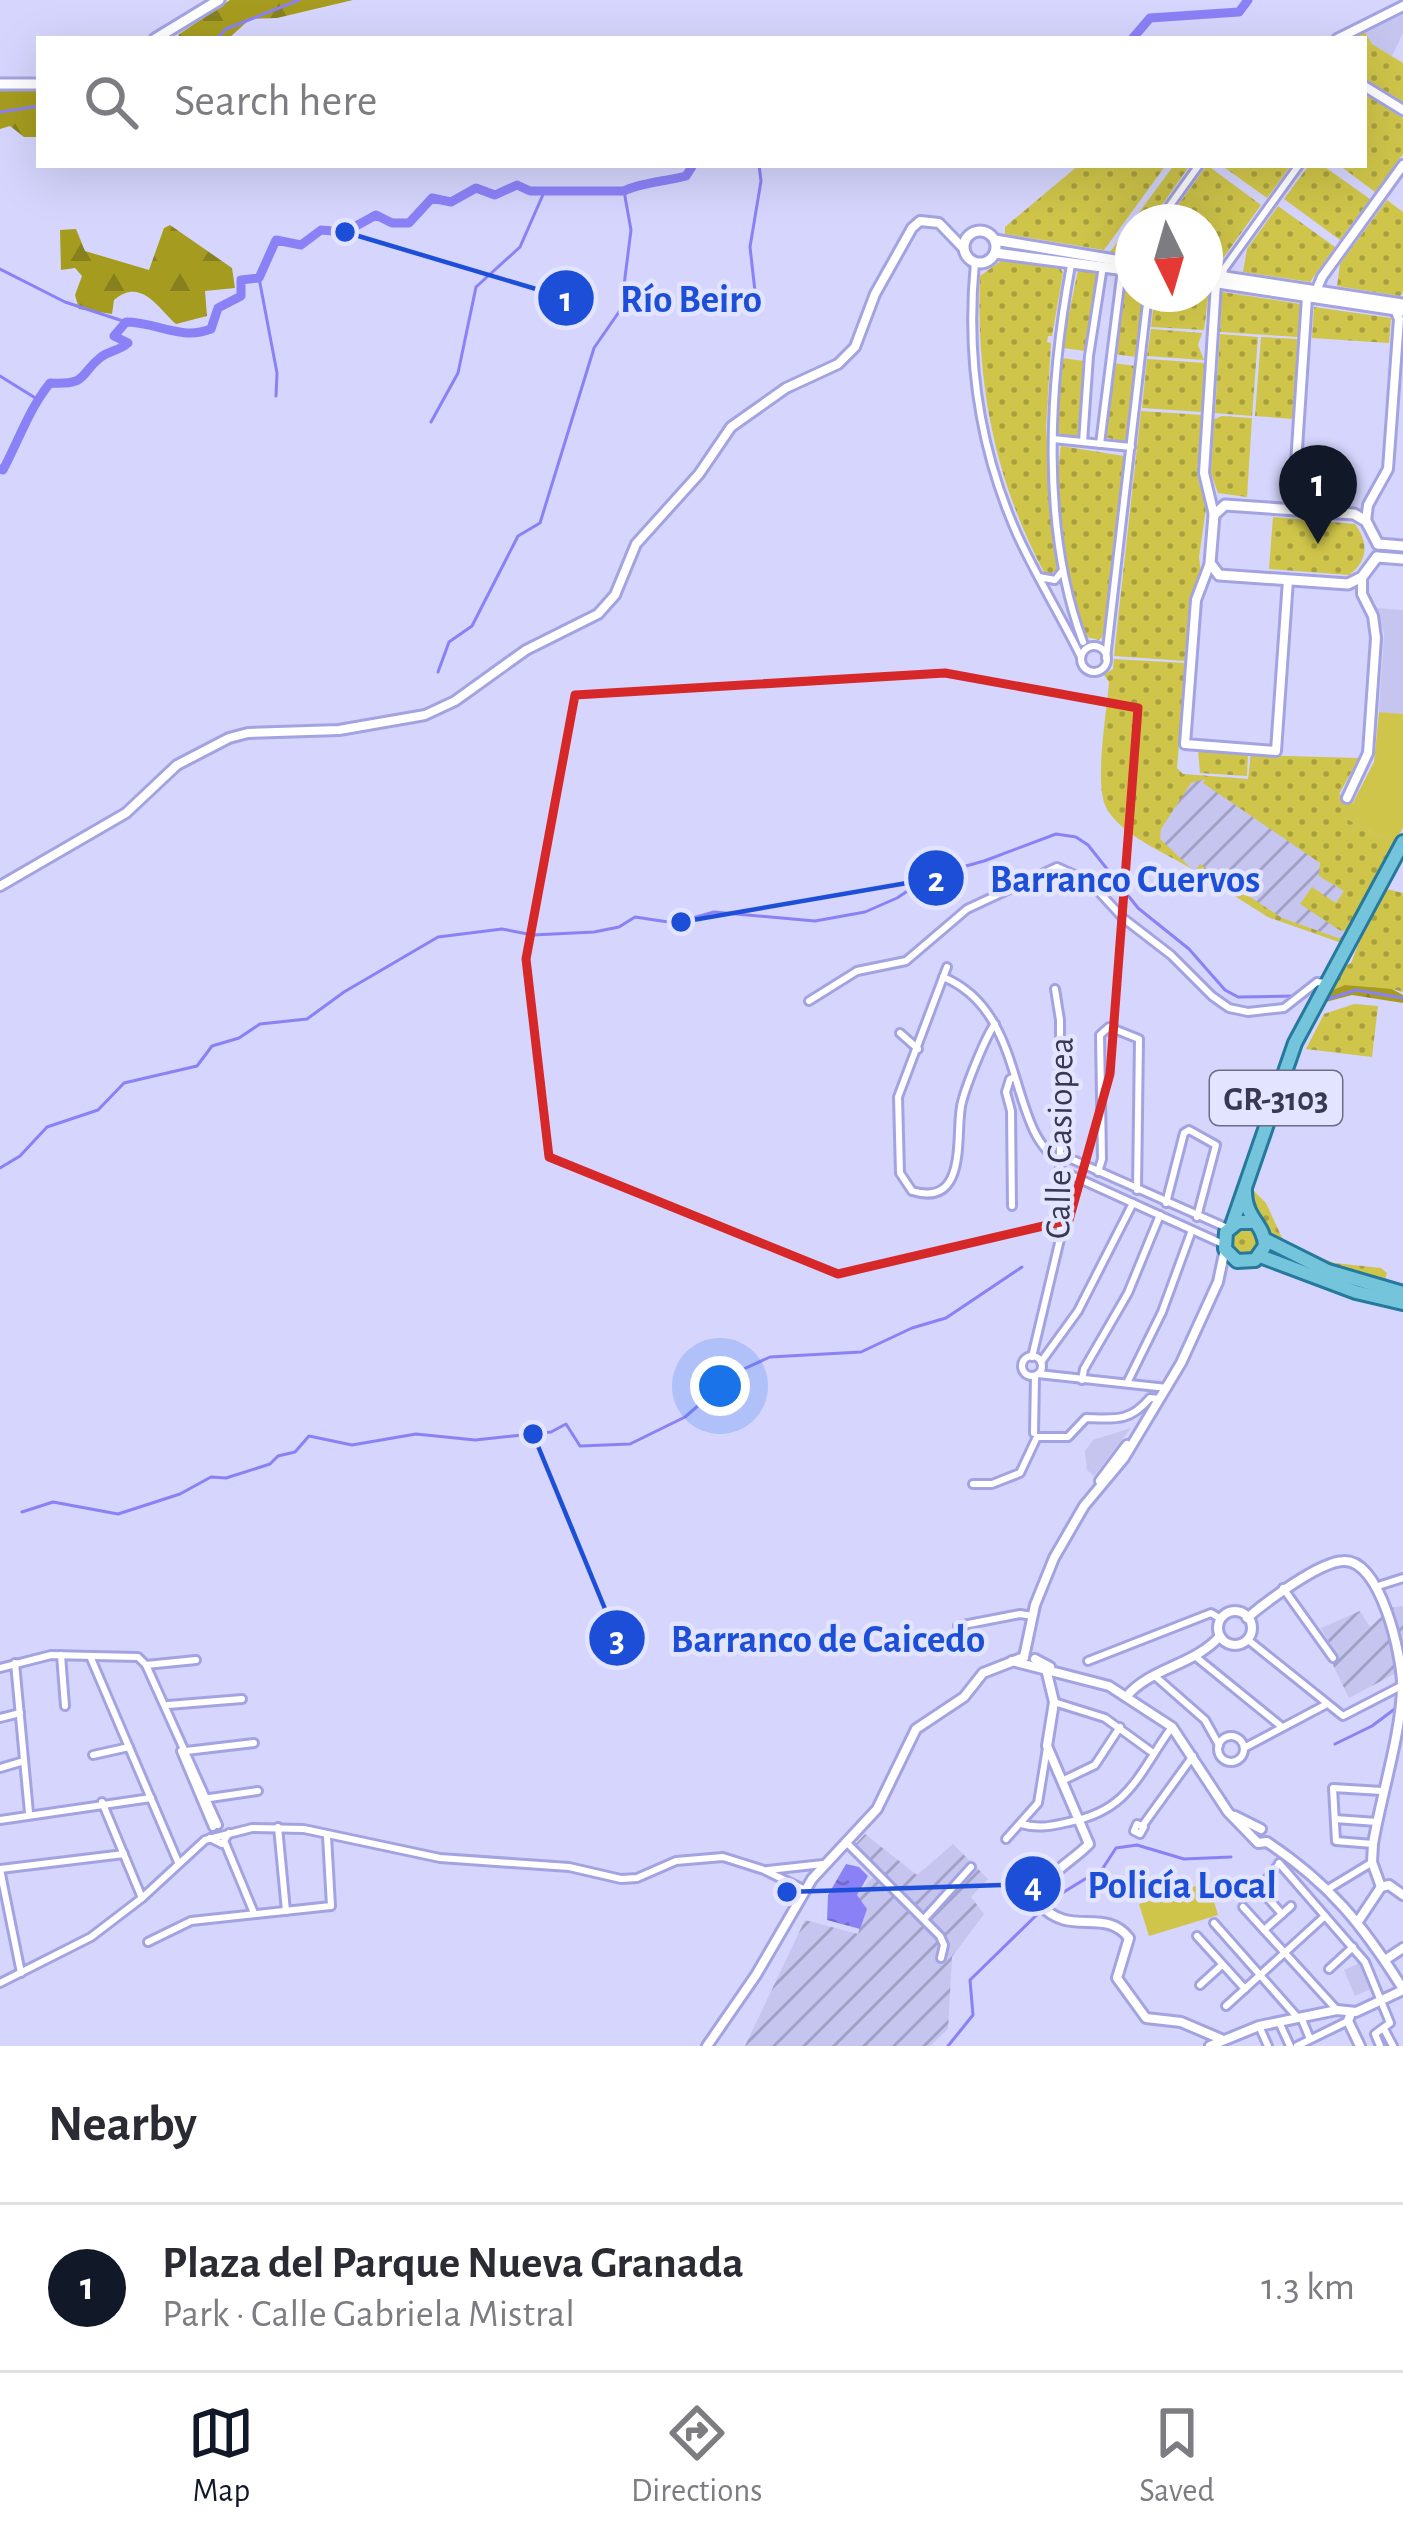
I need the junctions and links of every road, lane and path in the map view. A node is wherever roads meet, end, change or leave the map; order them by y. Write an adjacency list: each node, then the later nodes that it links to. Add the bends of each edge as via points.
1 (219, 0): 3 (main road)
2 (1403, 6): 4 (street)
3 (159, 36)
4 (1342, 36)
5 (0, 84): 6 (main road)
6 (36, 84)
7 (1367, 88): 8 (street)
8 (1403, 110)
9 (1403, 164): 25 (street)
10 (1197, 168): 12 (street)
11 (1298, 168): 23 (street)
12 (1171, 204)
13 (947, 230): 14 (street); 16 (street); 60 (street, via 930,220 912,228 846,357 731,427 632,550 598,614 425,715 230,738 177,765 109,824)
14 (969, 234): 15 (main road, via 984,231); 16 (main road)
15 (995, 240): 17 (main road); 20 (main road)
16 (964, 249): 19 (main road)
17 (995, 253): 18 (main road); 19 (main road)
18 (1072, 261): 21 (main road); 30 (street)
19 (975, 262): 48 (street, via 973,347 985,436)
20 (1115, 265)
21 (1103, 266): 22 (main road); 31 (street)
22 (1115, 267)
23 (1223, 271)
24 (1223, 281): 25 (main road)
25 (1312, 294): 29 (main road); 37 (street)
26 (1122, 312): 32 (street)
27 (1146, 312): 33 (street)
28 (1211, 312): 34 (street, via 1204,473)
29 (1401, 312): 36 (street, via 1388,469)
30 (1053, 439): 31 (street); 45 (street)
31 (1083, 442): 32 (street)
32 (1100, 444): 33 (street)
33 (1131, 447): 54 (street)
34 (1210, 493): 35 (street); 38 (street)
35 (1226, 505): 37 (main road); 38 (main road)
36 (1369, 505): 39 (street); 40 (street)
37 (1293, 509): 39 (main road)
38 (1214, 514): 44 (main road)
39 (1354, 514): 40 (main road)
40 (1366, 521): 42 (main road)
41 (1403, 546): 42 (main road)
42 (1382, 551): 43 (main road); 47 (main road)
43 (1403, 559)
44 (1210, 563): 46 (main road); 51 (street)
45 (1064, 567): 48 (street, via 1055,580); 55 (street)
46 (1219, 575): 49 (main road); 51 (street)
47 (1362, 577): 50 (main road); 52 (street)
48 (1040, 578): 53 (street)
49 (1288, 580): 50 (main road); 51 (street, via 1276,751 1190,744)
50 (1348, 584): 52 (street)
51 (1203, 585)
52 (1362, 594): 58 (street, via 1377,627 1369,742)
53 (1070, 630): 55 (street); 56 (street)
54 (1111, 632): 55 (street); 57 (street)
55 (1088, 646): 56 (street); 57 (street)
56 (1081, 657): 57 (street, via 1093,672)
57 (1106, 658)
58 (1347, 798)
59 (1403, 842): 63 (main road)
60 (0, 886)
61 (947, 967): 62 (street)
62 (943, 977): 66 (street, via 977,997); 68 (street)
63 (1324, 982): 65 (street, via 1276,1010 1221,1004 1090,882 1057,867 967,909 906,961 857,971); 73 (main road, GR-3103)
64 (1055, 989): 70 (street, Calle Casiopea)
65 (809, 1001)
66 (995, 1024): 68 (street, via 962,1101 959,1161 942,1186 922,1194 904,1184 898,1096); 69 (street)
67 (900, 1033): 68 (street)
68 (918, 1049)
69 (1015, 1077): 70 (street, via 1045,1153); 76 (street, via 1006,1092)
70 (1062, 1163): 71 (street); 74 (street); 91 (street, Calle Casiopea, via 1060,1239)
71 (1098, 1172): 72 (street); 72 (street, via 1105,1028 1138,1039)
72 (1138, 1190): 74 (street); 75 (street)
73 (1245, 1190): 79 (main road, GR-3103); 81 (main road, GR-3103)
74 (1132, 1203): 77 (street); 92 (street, via 1078,1311)
75 (1166, 1203): 78 (street); 78 (street, via 1186,1131 1215,1142)
76 (1012, 1206)
77 (1160, 1215): 82 (street); 94 (street)
78 (1197, 1217): 80 (street)
79 (1251, 1222): 81 (main road); 84 (main road, GR-3103)
80 (1213, 1225): 81 (street); 83 (street)
81 (1230, 1226): 85 (main road, GR-3103)
82 (1192, 1230): 83 (street); 95 (street)
83 (1207, 1237): 85 (street)
84 (1266, 1240): 86 (main road); 89 (main road, via 1328,1271)
85 (1224, 1247): 87 (main road); 88 (street, GR-3103)
86 (1260, 1256): 87 (main road, GR-3103); 90 (main road)
87 (1243, 1263): 88 (street, GR-3103)
88 (1218, 1282): 96 (street, GR-3103)
89 (1403, 1293)
90 (1403, 1304)
91 (1032, 1357): 92 (street); 93 (street, via 1023,1368)
92 (1041, 1362): 93 (street)
93 (1036, 1375): 94 (street); 98 (street)
94 (1082, 1380): 95 (street)
95 (1126, 1383): 96 (street)
96 (1167, 1388): 97 (street, GR-3103)
97 (1160, 1399): 99 (street, via 1125,1419 1086,1418 1067,1437 1037,1438 1020,1473); 103 (street, GR-3103, via 1054,1558)
98 (1034, 1433)
99 (974, 1484)
100 (1403, 1578): 101 (street)
101 (1378, 1586): 102 (street, via 1341,1561); 107 (street)
102 (1283, 1588): 104 (street); 112 (street)
103 (1033, 1616): 106 (street); 113 (street, GR-3103)
104 (1247, 1618): 105 (street, via 1237,1612); 109 (street)
105 (1221, 1619): 108 (street); 116 (street, via 1210,1613)
106 (958, 1626)
107 (1398, 1631): 122 (street)
108 (1222, 1639): 109 (street); 114 (street)
109 (1247, 1640): 126 (street)
110 (61, 1654): 111 (street); 117 (street); 127 (street)
111 (90, 1656): 118 (street, via 138,1657); 138 (street)
112 (1333, 1658)
113 (1029, 1659): 120 (street); 167 (street, via 983,1672 964,1697 920,1724 877,1809)
114 (1198, 1659): 121 (street); 134 (street)
115 (196, 1660): 118 (street)
116 (1088, 1661)
117 (15, 1663): 119 (street); 130 (street)
118 (146, 1665): 128 (street)
119 (0, 1668)
120 (1051, 1670): 123 (street); 125 (street)
121 (1157, 1679): 123 (street); 136 (street, via 1205,1720)
122 (1402, 1690): 126 (street, via 1343,1716); 129 (street)
123 (1130, 1698): 133 (street)
124 (242, 1699): 128 (street)
125 (1054, 1702): 132 (street); 137 (street)
126 (1327, 1704): 134 (street)
127 (64, 1706)
128 (164, 1706): 140 (street)
129 (1401, 1708): 147 (street)
130 (20, 1713): 131 (street); 145 (street)
131 (0, 1718)
132 (1120, 1727): 141 (street); 148 (street, via 1091,1769)
133 (1172, 1727): 141 (street); 143 (street)
134 (1282, 1727): 139 (street)
135 (254, 1744): 140 (street)
136 (1219, 1745): 139 (street, via 1233,1737); 139 (street, via 1232,1762)
137 (1047, 1746): 148 (street); 159 (street, via 1042,1794)
138 (129, 1747): 142 (street); 151 (street)
139 (1244, 1748)
140 (183, 1751): 152 (street)
141 (1154, 1753): 157 (street, via 1111,1808)
142 (93, 1755)
143 (1193, 1756): 161 (street); 170 (street, via 1228,1812 1257,1833 1258,1844)
144 (1403, 1758): 147 (street)
145 (24, 1761): 146 (street); 154 (street)
146 (0, 1768)
147 (1387, 1768): 150 (street)
148 (1062, 1781): 157 (street)
149 (258, 1791): 152 (street)
150 (1382, 1791): 155 (street, via 1333,1788); 158 (street)
151 (151, 1798): 153 (street); 172 (street)
152 (204, 1798): 160 (street)
153 (101, 1802): 154 (street); 171 (street)
154 (29, 1813): 156 (street)
155 (1335, 1819): 158 (street); 169 (street, via 1336,1841)
156 (0, 1820)
157 (1078, 1820): 159 (street); 220 (street, via 1088,1844 1047,1881 1040,1903 1068,1923 1121,1928 1129,1938 1117,1978 1146,2018)
158 (1377, 1822): 169 (street)
159 (1021, 1824): 166 (street)
160 (215, 1826): 163 (street); 165 (street)
161 (1143, 1826)
162 (278, 1827): 163 (street); 164 (street); 189 (street)
163 (229, 1833): 165 (street); 168 (street)
164 (327, 1834): 178 (street, via 440,1858 580,1868 621,1880 715,1857); 189 (street, via 332,1906)
165 (211, 1838): 168 (street); 172 (street)
166 (1006, 1839)
167 (846, 1842): 174 (street); 193 (street)
168 (222, 1844): 190 (street)
169 (1373, 1844): 173 (street)
170 (1283, 1853): 175 (street); 182 (street)
171 (124, 1854): 177 (street); 186 (street)
172 (178, 1862): 186 (street)
173 (1372, 1862): 181 (street); 182 (street)
174 (823, 1864): 178 (street); 183 (street)
175 (1279, 1864): 180 (street); 192 (street)
176 (971, 1867): 193 (street)
177 (0, 1869): 206 (street)
178 (764, 1870): 183 (street)
179 (1403, 1878): 181 (street)
180 (1263, 1884)
181 (1385, 1886): 184 (street); 194 (street)
182 (1328, 1889): 194 (street)
183 (805, 1891): 222 (street)
184 (1403, 1894)
185 (1267, 1897): 191 (street)
186 (142, 1898): 206 (street)
187 (1243, 1906): 196 (street)
188 (1291, 1906): 191 (street)
189 (286, 1911): 190 (street)
190 (252, 1913): 198 (street, via 191,1921)
191 (1282, 1914): 196 (street)
192 (1325, 1916): 199 (street); 201 (street)
193 (924, 1919): 202 (street, via 944,1945)
194 (1359, 1920): 203 (street)
195 (1214, 1923): 207 (street)
196 (1264, 1930): 201 (street)
197 (1197, 1936): 204 (street)
198 (148, 1942)
199 (1354, 1947): 205 (street); 212 (street)
200 (1403, 1948): 203 (street)
201 (1285, 1953): 207 (street); 214 (street)
202 (941, 1958)
203 (1385, 1960): 211 (street)
204 (1222, 1965): 209 (street); 210 (street)
205 (1330, 1969)
206 (21, 1974): 208 (street)
207 (1260, 1975): 210 (street); 216 (street)
208 (0, 1983)
209 (1200, 1985)
210 (1245, 1990): 213 (street)
211 (1403, 1990): 212 (street)
212 (1382, 2002): 215 (street); 219 (street, via 1390,2023)
213 (1226, 2006)
214 (1337, 2010): 215 (street); 216 (street)
215 (1349, 2017): 221 (street); 225 (street)
216 (1299, 2018): 217 (street); 221 (street)
217 (1279, 2022): 218 (street); 221 (street)
218 (1259, 2026): 220 (street); 224 (street)
219 (1384, 2029): 226 (street, via 1375,2033); 227 (street)
220 (1221, 2038): 223 (street)
221 (1301, 2044)
222 (706, 2046)
223 (1210, 2046)
224 (1268, 2046)
225 (1360, 2046)
226 (1380, 2046)
227 (1393, 2046)

